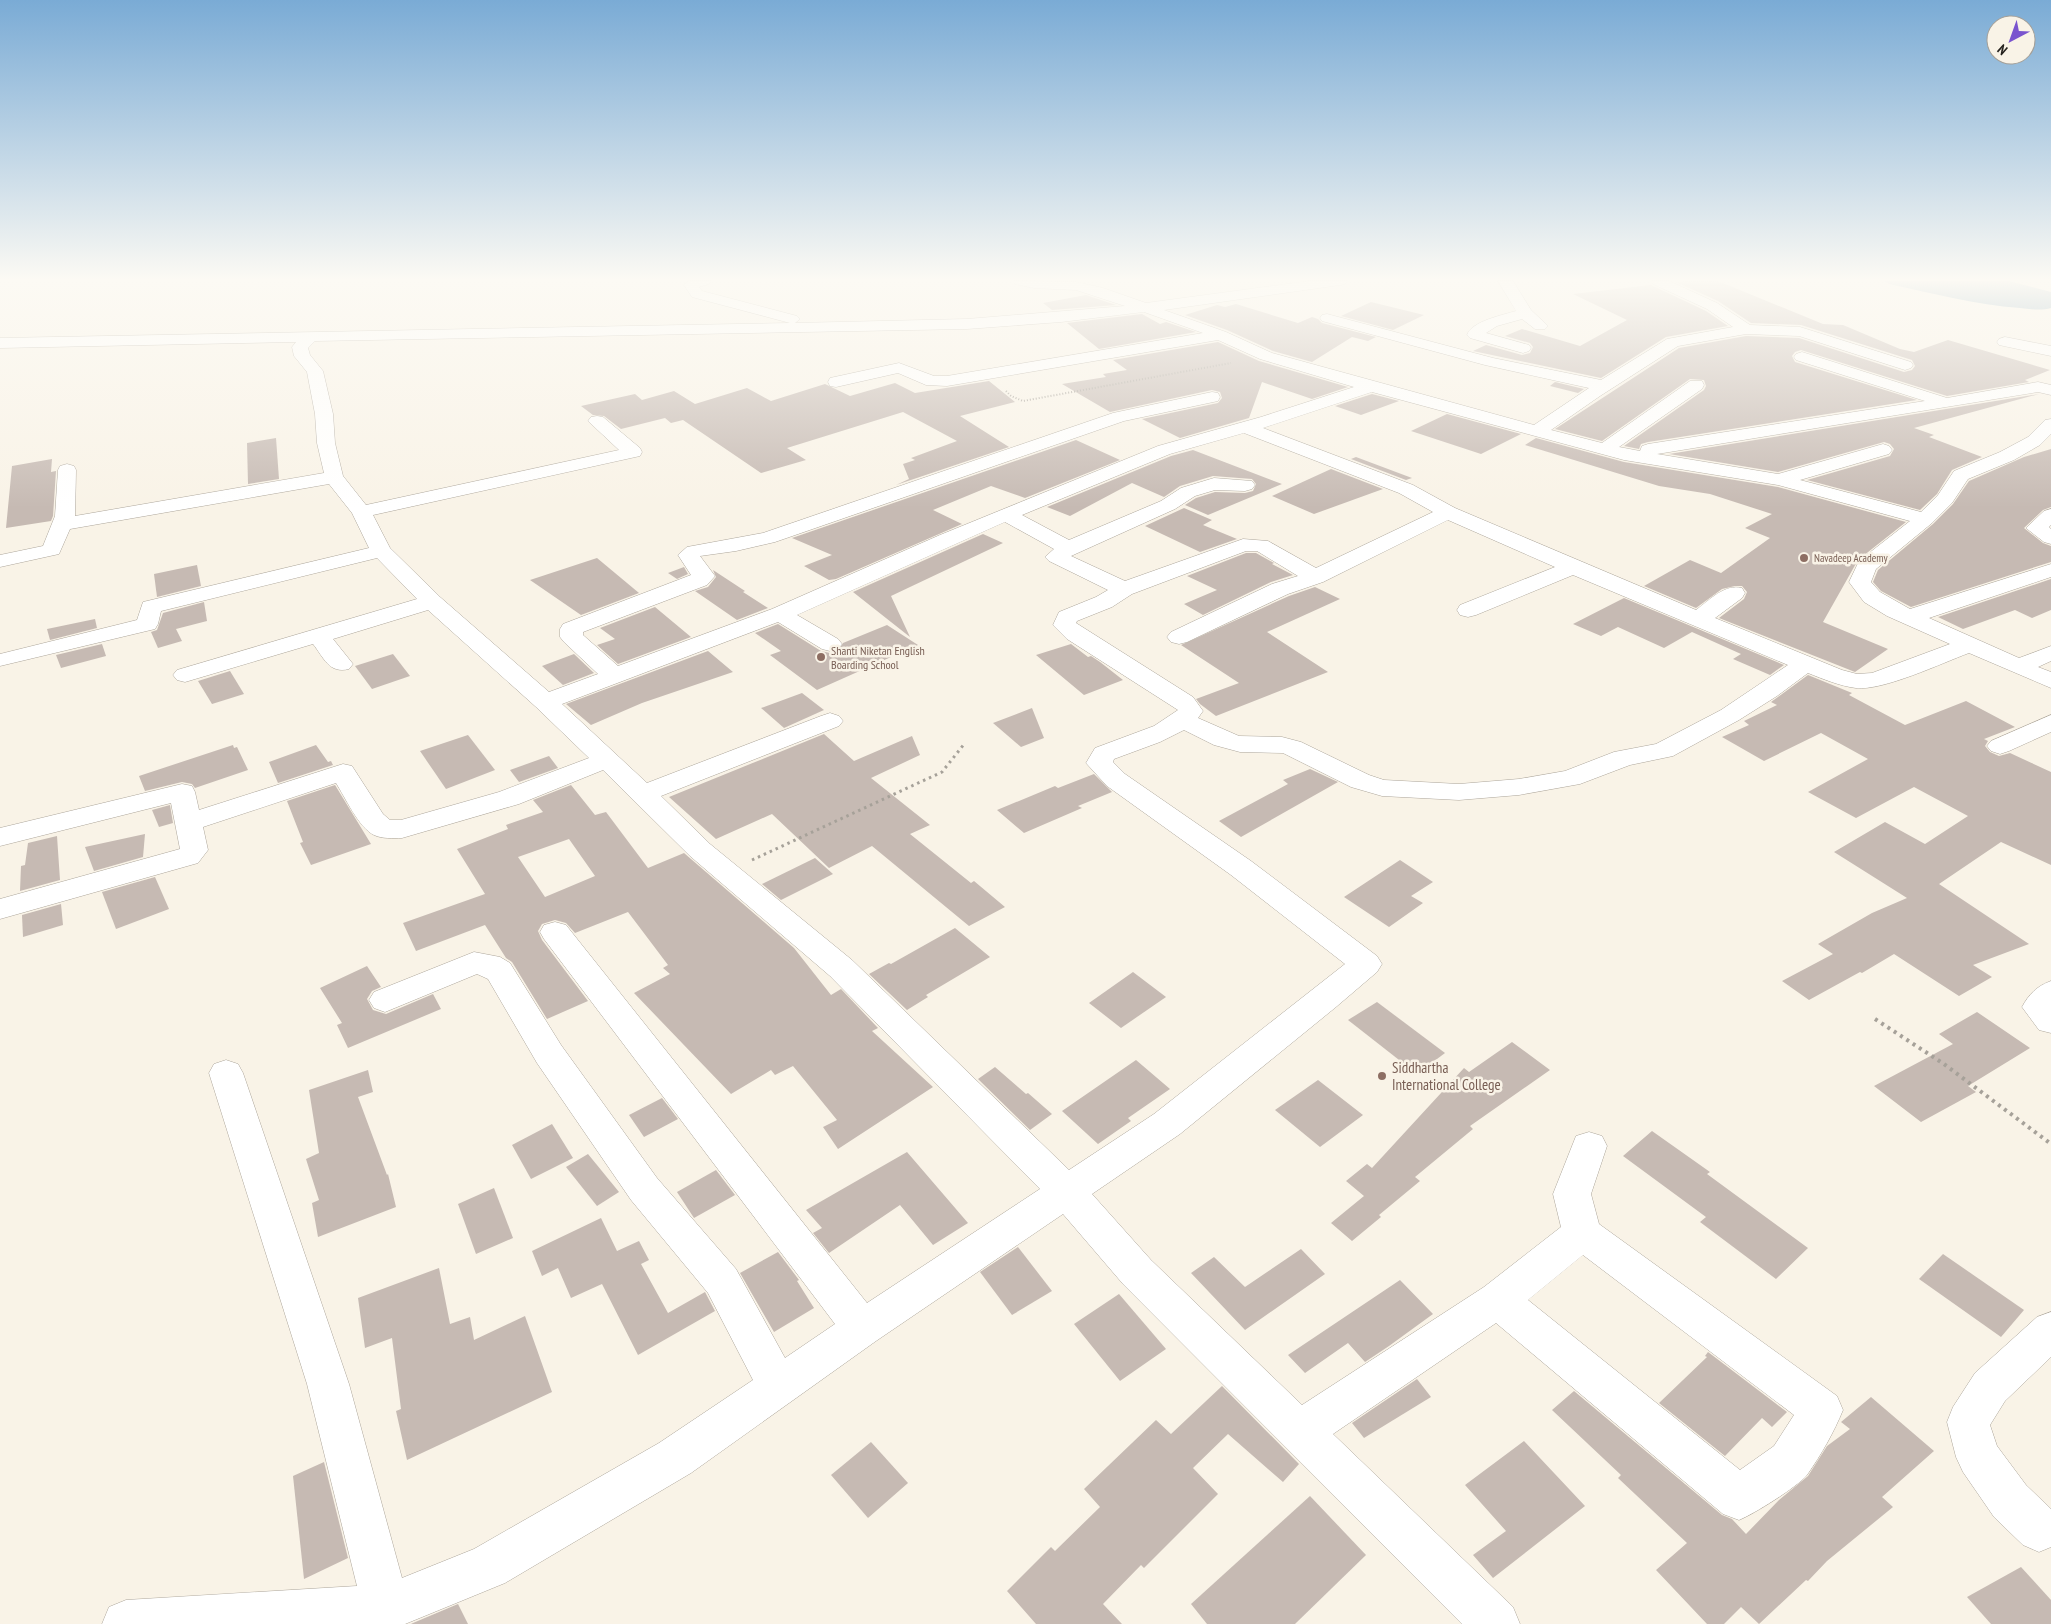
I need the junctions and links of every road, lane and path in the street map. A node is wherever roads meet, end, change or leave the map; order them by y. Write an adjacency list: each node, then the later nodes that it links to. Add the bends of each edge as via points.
1 (303, 357): 27 (street, via 315,371)
2 (1094, 357): 10 (street)
3 (1262, 357): 10 (path, via 1023,401 1011,396)
4 (1269, 357): 13 (street)
5 (1472, 357): 14 (street)
6 (1649, 357): 14 (street)
7 (1802, 357): 17 (street)
8 (1875, 357): 9 (street)
9 (1905, 365)
10 (989, 374): 11 (street, via 947,381 932,380 899,368)
11 (836, 382)
12 (1696, 385): 23 (street)
13 (1373, 386): 20 (street); 21 (street)
14 (1603, 386): 21 (street)
15 (2051, 390): 17 (street, via 2038,387)
16 (1212, 398): 60 (street, via 1119,418 768,538 694,551 688,555 704,576 699,580 571,629 572,637)
17 (1947, 403): 25 (street)
18 (597, 420): 30 (street, via 633,452)
19 (2051, 424): 22 (street)
20 (1245, 427): 31 (street, via 1406,489); 32 (street, via 1164,450)
21 (1538, 431): 23 (street)
22 (2043, 444): 34 (street, via 1962,475)
23 (1605, 449): 25 (street)
24 (1883, 450): 28 (street)
25 (1624, 454): 28 (street)
26 (67, 470): 35 (street)
27 (334, 477): 30 (street); 35 (street)
28 (1779, 480): 34 (street)
29 (1245, 486): 37 (street, via 1214,484 1188,492 1168,505)
30 (361, 512): 38 (street)
31 (1448, 512): 40 (street); 42 (street)
32 (1006, 515): 37 (street); 47 (street)
33 (2051, 516): 36 (street, via 2036,528)
34 (1925, 519): 48 (street, via 1867,566 1860,582 1872,597)
35 (62, 524): 39 (street, via 52,550)
36 (2051, 538)
37 (1068, 548): 43 (street, via 1056,557)
38 (381, 551): 45 (street); 55 (street, via 151,607 147,624)
39 (0, 561)
40 (1573, 567): 46 (street); 49 (street)
41 (2051, 570): 48 (street)
42 (1314, 577): 43 (street, via 1261,545 1242,545); 51 (street, via 1280,589)
43 (1124, 589): 63 (street, via 1104,602 1066,617 1064,625 1184,702 1191,711)
44 (1734, 593): 49 (street)
45 (432, 602): 50 (street); 62 (street)
46 (1468, 610)
47 (780, 614): 52 (street); 60 (street)
48 (1909, 617): 53 (street)
49 (1700, 618): 56 (street)
50 (318, 635): 57 (street); 59 (street)
51 (1179, 637)
52 (830, 644)
53 (1972, 644): 56 (street, via 1875,680 1856,681); 58 (street)
54 (2051, 653): 58 (street)
55 (3, 660)
56 (1806, 663): 63 (street, via 1730,715 1664,750 1623,758 1571,778 1519,787 1459,792 1382,788 1360,781 1292,747 1237,744)
57 (340, 664)
58 (2019, 666): 61 (street)
59 (185, 675)
60 (615, 676): 62 (street)
61 (2051, 680)
62 (544, 702): 68 (street)
63 (1183, 720): 82 (street, via 1104,754 1099,763 1116,780 1241,868 1366,964 1167,1124)
64 (830, 721): 69 (street)
65 (2051, 723): 67 (street)
66 (965, 742): 72 (path, via 942,772)
67 (2000, 746)
68 (606, 760): 69 (street); 70 (street, via 509,798 402,829 384,829 373,820 343,772)
69 (643, 794): 72 (street)
70 (187, 823): 71 (street, via 182,792); 73 (street, via 194,850 188,857)
71 (0, 837)
72 (726, 872): 82 (street, via 841,968)
73 (0, 909)
74 (555, 932): 85 (street)
75 (2051, 993): 78 (street, via 2038,1007)
76 (386, 1000): 87 (street, via 474,963 499,971 549,1054 644,1189 722,1281)
77 (1875, 1019): 80 (path, via 1944,1064)
78 (2051, 1021)
79 (226, 1073): 90 (street, via 328,1384)
80 (2051, 1144)
81 (1589, 1146): 83 (street, via 1572,1194)
82 (1067, 1192): 85 (street); 88 (street, via 1137,1272)
83 (1582, 1233): 84 (street); 84 (street, via 1822,1410 1790,1461 1739,1498)
84 (1498, 1300): 88 (street)
85 (862, 1328): 87 (street)
86 (2051, 1330): 89 (street, via 1990,1387 1968,1422 1978,1457 2010,1501)
87 (778, 1386): 90 (street, via 675,1458 489,1567)
88 (1300, 1431): 92 (street)
89 (2039, 1529)
90 (386, 1608): 91 (street)
91 (126, 1624)
92 (1496, 1624)

